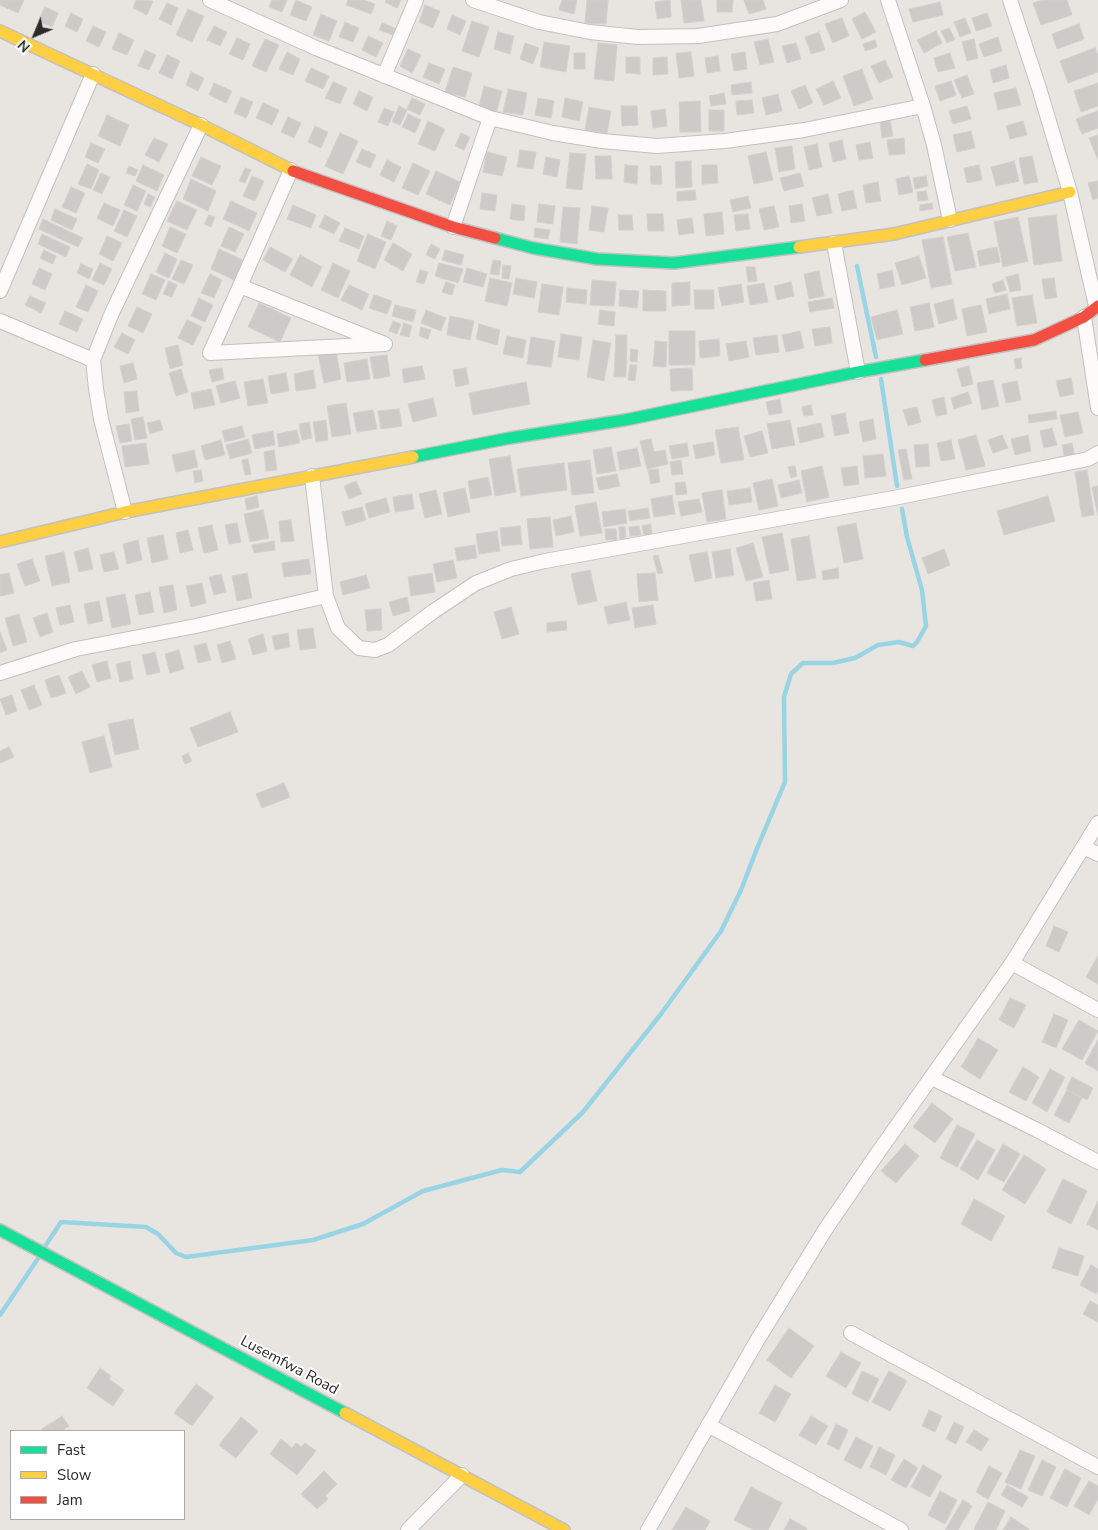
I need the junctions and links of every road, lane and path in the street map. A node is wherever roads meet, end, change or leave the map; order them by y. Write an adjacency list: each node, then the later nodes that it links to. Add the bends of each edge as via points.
1 (210, 0): 9 (street)
2 (416, 0): 9 (street)
3 (473, 0): 4 (street, via 539,22 638,37 698,36 777,24)
4 (841, 0)
5 (888, 0): 10 (street)
6 (1010, 0): 14 (street)
7 (0, 31): 8 (street)
8 (93, 74): 12 (street); 19 (street)
9 (384, 76): 11 (street)
10 (923, 106): 11 (street, via 804,130 656,146 553,133); 15 (street)
11 (490, 118): 16 (street)
12 (201, 125): 13 (street); 23 (street, via 110,315)
13 (291, 170): 16 (street); 18 (street)
14 (1070, 192): 15 (street); 20 (street)
15 (950, 220): 17 (street, via 894,234)
16 (453, 227): 17 (street, via 533,248 597,259 674,262)
17 (834, 243): 24 (street)
18 (240, 286): 18 (street, via 258,294 385,344 210,353)
19 (0, 291)
20 (1097, 306): 21 (street)
21 (1084, 317): 24 (street, via 1034,340); 25 (street)
22 (0, 321): 23 (street)
23 (93, 360): 28 (street, via 101,419)
24 (858, 372): 27 (street, via 625,420 510,438)
25 (1098, 408)
26 (1098, 453): 30 (street, via 1088,459 899,497 511,569 476,583 388,645 375,650 359,648 338,628)
27 (312, 476): 28 (street); 30 (street)
28 (125, 512): 29 (street)
29 (0, 542)
30 (326, 596): 31 (street, via 76,649)
31 (0, 673)
32 (1098, 823): 33 (street)
33 (1082, 847): 34 (street); 35 (street)
34 (1098, 854)
35 (1012, 964): 36 (street); 37 (street)
36 (1098, 1010)
37 (932, 1078): 38 (street); 41 (street, via 825,1230)
38 (1098, 1162)
39 (0, 1230): 43 (street, Lusemfwa Road)
40 (851, 1333): 42 (street)
41 (708, 1425): 46 (street); 47 (street)
42 (1098, 1467)
43 (462, 1475): 44 (street); 45 (street, Lusemfwa Road)
44 (408, 1530)
45 (564, 1530)
46 (648, 1530)
47 (901, 1530)

